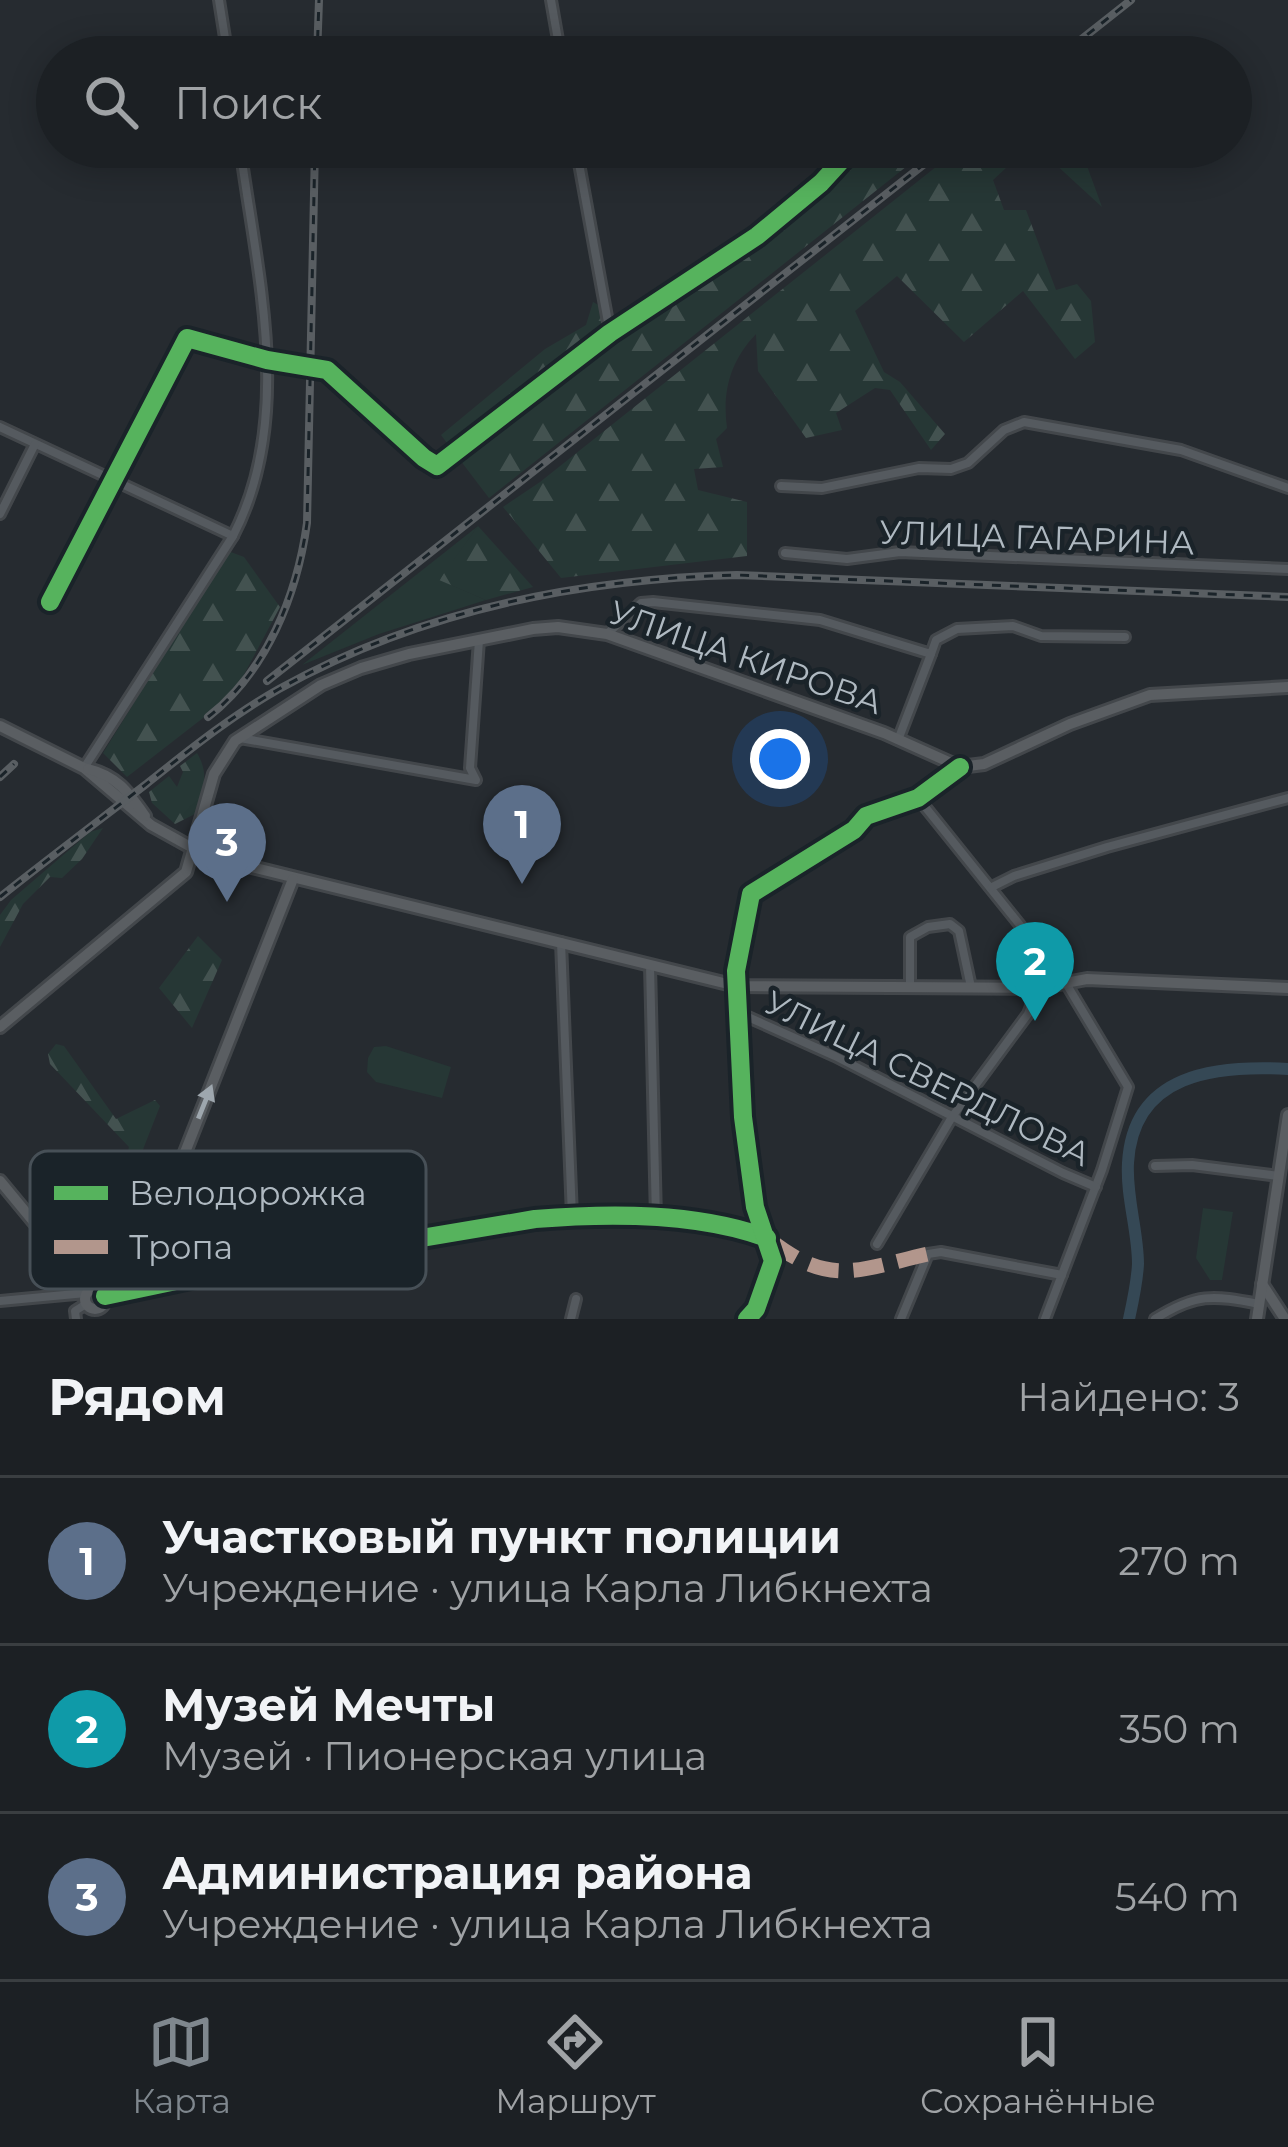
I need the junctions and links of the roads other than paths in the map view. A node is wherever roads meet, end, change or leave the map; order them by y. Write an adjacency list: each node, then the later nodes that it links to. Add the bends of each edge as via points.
1 (219, 0): 3 (street)
2 (551, 0): 4 (street)
3 (225, 36)
4 (557, 36)
5 (243, 168): 9 (street)
6 (580, 168): 8 (street)
7 (835, 168): 8 (street, via 757,236)
8 (610, 333): 9 (street, via 437,466 327,370)
9 (267, 360): 12 (street, via 187,338); 16 (street, via 261,467)
10 (0, 427): 11 (street)
11 (34, 444): 12 (street); 15 (street)
12 (110, 482): 16 (street); 19 (street)
13 (781, 487): 14 (street, УЛИЦА ГАГАРИНА, via 951,469 1024,422 1181,450)
14 (1288, 488)
15 (0, 514)
16 (232, 536): 29 (street)
17 (785, 553): 18 (street, УЛИЦА ГАГАРИНА)
18 (1288, 569)
19 (50, 602)
20 (607, 634): 22 (main road, УЛИЦА КИРОВА, via 558,627); 23 (street, via 641,603 653,602 820,620); 27 (main road, УЛИЦА КИРОВА)
21 (1125, 637): 23 (street, via 957,629 936,640)
22 (479, 639): 26 (main road, УЛИЦА КИРОВА, via 361,668); 26 (street, via 470,768 476,780)
23 (931, 654): 27 (street)
24 (1288, 687): 28 (main road, via 1150,694)
25 (0, 726): 29 (main road)
26 (239, 738): 32 (main road, УЛИЦА КИРОВА, via 214,774)
27 (898, 740): 28 (main road, УЛИЦА КИРОВА)
28 (960, 767): 30 (street)
29 (84, 768): 32 (main road, via 123,785 151,825)
30 (918, 798): 34 (street); 38 (street, via 866,816 751,894)
31 (1288, 798): 34 (street)
32 (193, 850): 33 (main road); 44 (main road, УЛИЦА КИРОВА, via 189,869 170,890)
33 (293, 879): 35 (main road); 47 (main road, one-way to 33)
34 (992, 887): 37 (street)
35 (561, 942): 36 (main road); 54 (street)
36 (650, 965): 38 (main road); 55 (street)
37 (1064, 980): 41 (main road); 42 (main road); 51 (street, via 1128,1088)
38 (736, 986): 40 (main road); 43 (main road)
39 (971, 987): 40 (main road); 40 (street, via 959,931 950,924 910,937); 41 (main road)
40 (910, 988)
41 (1037, 988): 46 (street, via 1028,1014)
42 (1288, 988)
43 (739, 1013): 46 (street, УЛИЦА СВЕРДЛОВА); 53 (main road)
44 (0, 1027)
45 (1288, 1115): 49 (main road)
46 (952, 1117): 51 (street, УЛИЦА СВЕРДЛОВА); 60 (street)
47 (186, 1151)
48 (1155, 1166): 49 (street)
49 (1281, 1177): 52 (main road)
50 (0, 1181): 56 (main road)
51 (1096, 1186): 61 (street)
52 (1283, 1194): 62 (main road)
53 (755, 1207): 57 (main road); 59 (main road)
54 (572, 1216): 55 (main road); 58 (main road)
55 (656, 1219): 57 (main road)
56 (30, 1220)
57 (741, 1228): 59 (main road)
58 (426, 1238)
59 (766, 1238): 72 (main road, via 772,1272)
60 (877, 1244)
61 (1062, 1275): 73 (street, via 928,1254); 74 (street)
62 (1262, 1284): 68 (main road); 77 (main road)
63 (82, 1289): 65 (main road)
64 (131, 1289): 65 (main road, via 105,1296 99,1289)
65 (90, 1299): 67 (street); 69 (street); 70 (main road)
66 (576, 1299): 71 (street)
67 (0, 1301)
68 (1259, 1304): 75 (street, via 1216,1295); 76 (main road)
69 (76, 1319)
70 (109, 1319)
71 (571, 1319)
72 (747, 1319)
73 (901, 1319)
74 (1045, 1319)
75 (1155, 1319)
76 (1257, 1319)
77 (1286, 1319)

